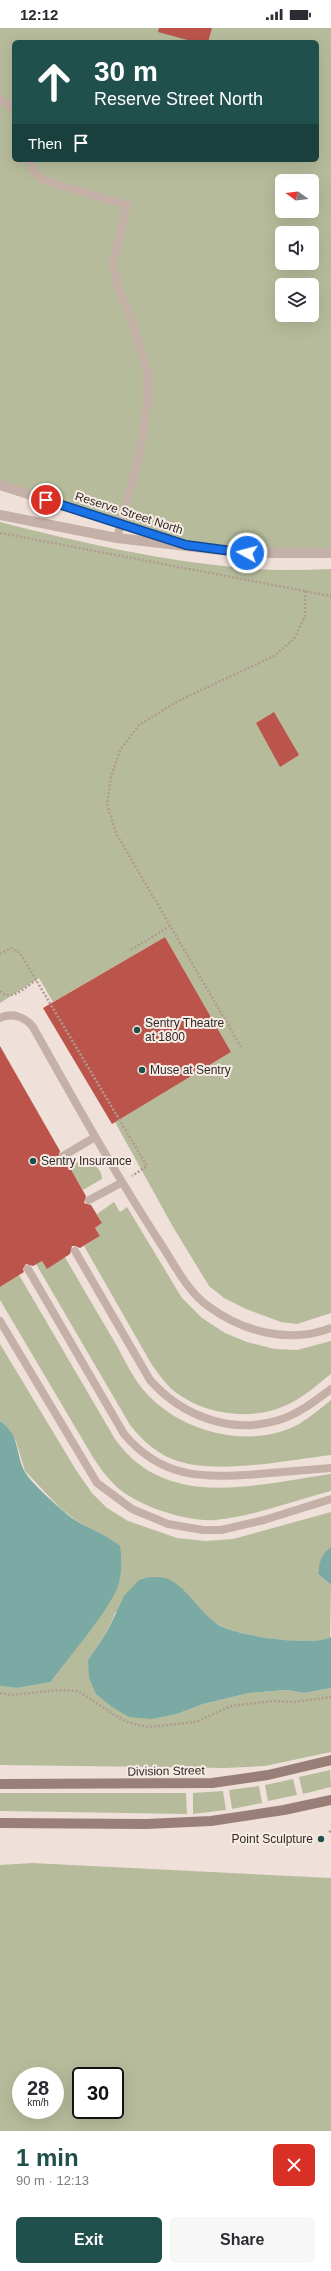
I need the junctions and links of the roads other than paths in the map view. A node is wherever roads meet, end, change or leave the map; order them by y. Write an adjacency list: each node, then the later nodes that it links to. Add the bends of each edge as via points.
1 (0, 99): 2 (lane)
2 (12, 108)
3 (31, 162): 6 (lane, via 33,170 43,180 127,204 113,263 117,286 130,316 147,371 147,407 140,452)
4 (0, 485): 6 (street, Reserve Street North)
5 (0, 515): 7 (street, Reserve Street North)
6 (121, 524): 7 (lane); 8 (street, Reserve Street North)
7 (117, 538): 8 (street, Reserve Street North)
8 (186, 545): 9 (street, via 247,553)
9 (331, 553)
10 (0, 1018): 11 (lane, via 14,1015 30,1023)
11 (95, 1137): 12 (lane); 13 (lane)
12 (63, 1156)
13 (121, 1183): 14 (lane); 18 (lane, via 176,1266 207,1306 243,1326 284,1336 304,1335)
14 (89, 1200)
15 (75, 1251): 19 (lane, via 150,1380 162,1394 191,1414 224,1423 271,1422 308,1407)
16 (28, 1269): 20 (lane, via 124,1434 149,1457 180,1472 202,1476)
17 (0, 1320): 21 (lane, via 97,1484 132,1509 168,1524 203,1530 221,1530 264,1520)
18 (331, 1328)
19 (331, 1389)
20 (331, 1468)
21 (331, 1499)
22 (331, 1760): 23 (main road, Division Street, via 268,1775 212,1783)
23 (0, 1784)
24 (331, 1800): 25 (main road, via 211,1821 146,1824)
25 (0, 1823)

